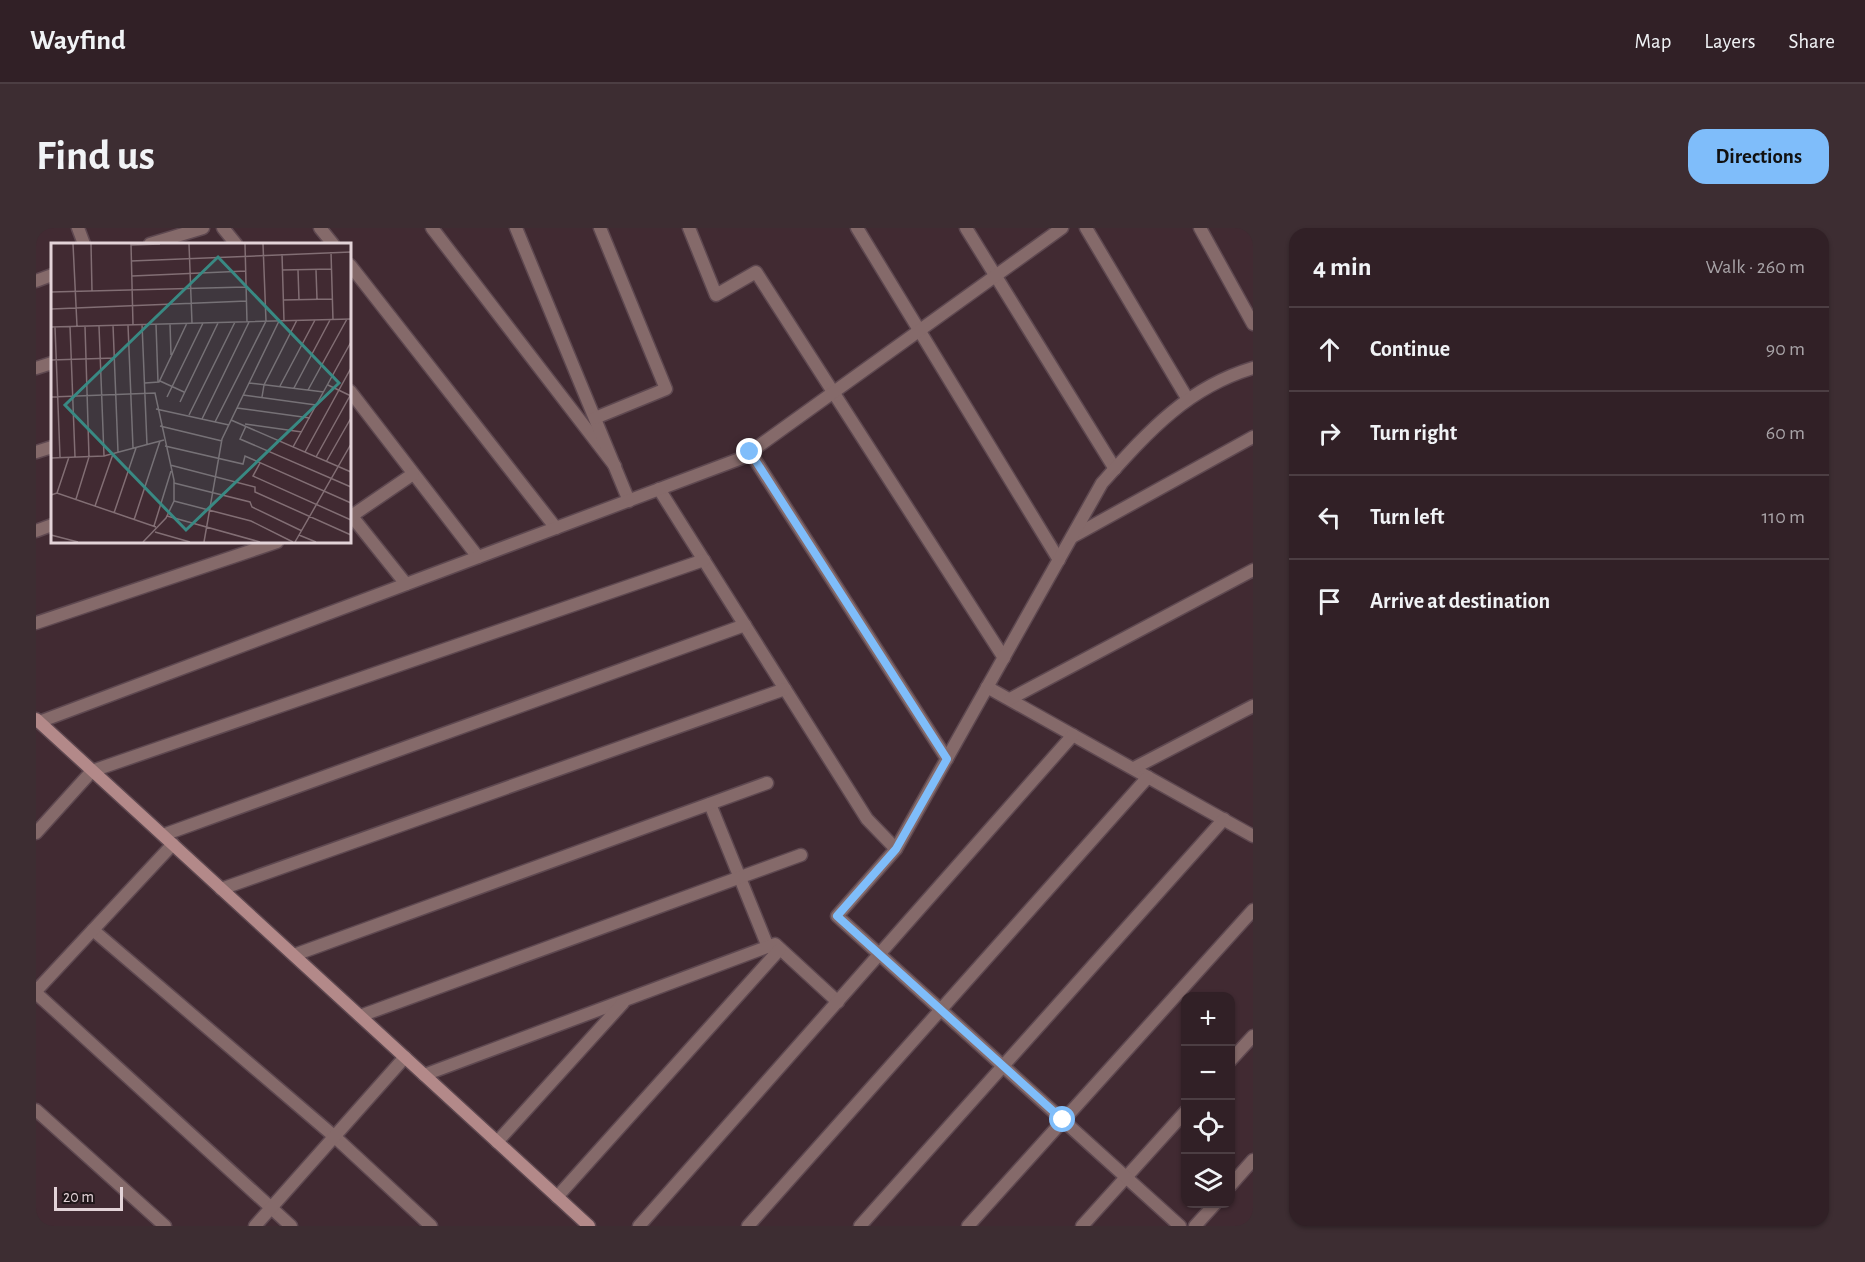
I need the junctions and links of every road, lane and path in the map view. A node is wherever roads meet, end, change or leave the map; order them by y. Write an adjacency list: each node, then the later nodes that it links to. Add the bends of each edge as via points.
1 (78, 228): 14 (street)
2 (203, 228): 15 (street)
3 (223, 228): 16 (street)
4 (320, 228): 17 (street)
5 (432, 228): 35 (street)
6 (516, 228): 30 (street)
7 (600, 228): 30 (street, via 666,388)
8 (688, 228): 28 (street, via 716,295 756,272)
9 (857, 228): 23 (street)
10 (966, 228): 20 (street)
11 (1062, 228): 20 (street)
12 (1086, 228): 29 (street)
13 (1200, 228): 22 (street)
14 (84, 243)
15 (153, 243)
16 (235, 243)
17 (332, 243)
18 (351, 266): 43 (street)
19 (51, 275): 21 (street)
20 (996, 276): 23 (street); 36 (street)
21 (36, 281)
22 (1253, 324)
23 (921, 330): 28 (street); 49 (street)
24 (51, 363): 25 (street)
25 (36, 368)
26 (1253, 368): 29 (street, via 1230,375)
27 (351, 392): 37 (street)
28 (832, 393): 34 (street); 54 (street)
29 (1187, 398): 36 (street)
30 (595, 418): 35 (street)
31 (1253, 437): 45 (street)
32 (51, 447): 33 (street)
33 (36, 452)
34 (750, 452): 38 (street); 61 (street)
35 (615, 466): 39 (street)
36 (1115, 469): 45 (street, via 1102,483)
37 (413, 474): 40 (street); 47 (street)
38 (659, 489): 39 (street); 48 (street)
39 (629, 501): 43 (street)
40 (351, 515)
41 (351, 517): 51 (street)
42 (51, 525): 44 (street)
43 (556, 528): 47 (street)
44 (36, 531)
45 (1071, 538): 49 (street)
46 (275, 543): 52 (street)
47 (478, 557): 51 (street)
48 (704, 560): 53 (street); 63 (street)
49 (1059, 561): 54 (street)
50 (1253, 570): 57 (street)
51 (406, 584): 59 (street)
52 (36, 623)
53 (745, 625): 56 (street); 70 (street)
54 (1004, 658): 55 (street)
55 (987, 687): 57 (street); 61 (street)
56 (785, 689): 71 (street, via 867,819); 74 (street)
57 (1010, 699): 60 (street)
58 (1253, 706): 62 (street)
59 (38, 720): 63 (street)
60 (1073, 735): 62 (street); 78 (street)
61 (947, 759): 71 (street)
62 (1134, 768): 64 (street)
63 (92, 771): 68 (street); 70 (street)
64 (1148, 777): 67 (street); 83 (street)
65 (767, 783): 66 (street)
66 (711, 804): 73 (street); 79 (street)
67 (1224, 819): 69 (street); 88 (street)
68 (36, 833)
69 (1253, 835)
70 (168, 840): 74 (street); 76 (street)
71 (896, 849): 78 (street, via 837,916)
72 (801, 855): 73 (street)
73 (740, 877): 77 (street); 84 (street)
74 (221, 889): 79 (street)
75 (1253, 910): 92 (street)
76 (93, 930): 80 (street); 93 (street)
77 (774, 948): 81 (street); 82 (street); 98 (street)
78 (880, 954): 82 (street); 83 (street)
79 (294, 955): 84 (street)
80 (36, 992): 99 (street)
81 (626, 1000): 89 (street); 94 (street)
82 (838, 1002): 107 (street)
83 (941, 1010): 88 (street); 108 (street)
84 (360, 1016): 87 (street)
85 (1253, 1036): 86 (street)
86 (1235, 1056)
87 (405, 1058): 89 (street); 93 (street)
88 (1003, 1066): 92 (street); 101 (street)
89 (424, 1075): 94 (street)
90 (36, 1110): 102 (street)
91 (1181, 1115): 96 (street)
92 (1063, 1120): 96 (street); 109 (street)
93 (335, 1137): 99 (street); 105 (street)
94 (497, 1142): 98 (street)
95 (1253, 1160): 97 (street)
96 (1126, 1177): 110 (street); 111 (street)
97 (1235, 1180)
98 (557, 1197): 106 (street)
99 (271, 1208): 103 (street); 104 (street)
100 (1211, 1208): 112 (street)
101 (864, 1225)
102 (165, 1226)
103 (255, 1226)
104 (291, 1226)
105 (431, 1226)
106 (589, 1226)
107 (639, 1226)
108 (748, 1226)
109 (968, 1226)
110 (1082, 1226)
111 (1180, 1226)
112 (1195, 1226)

